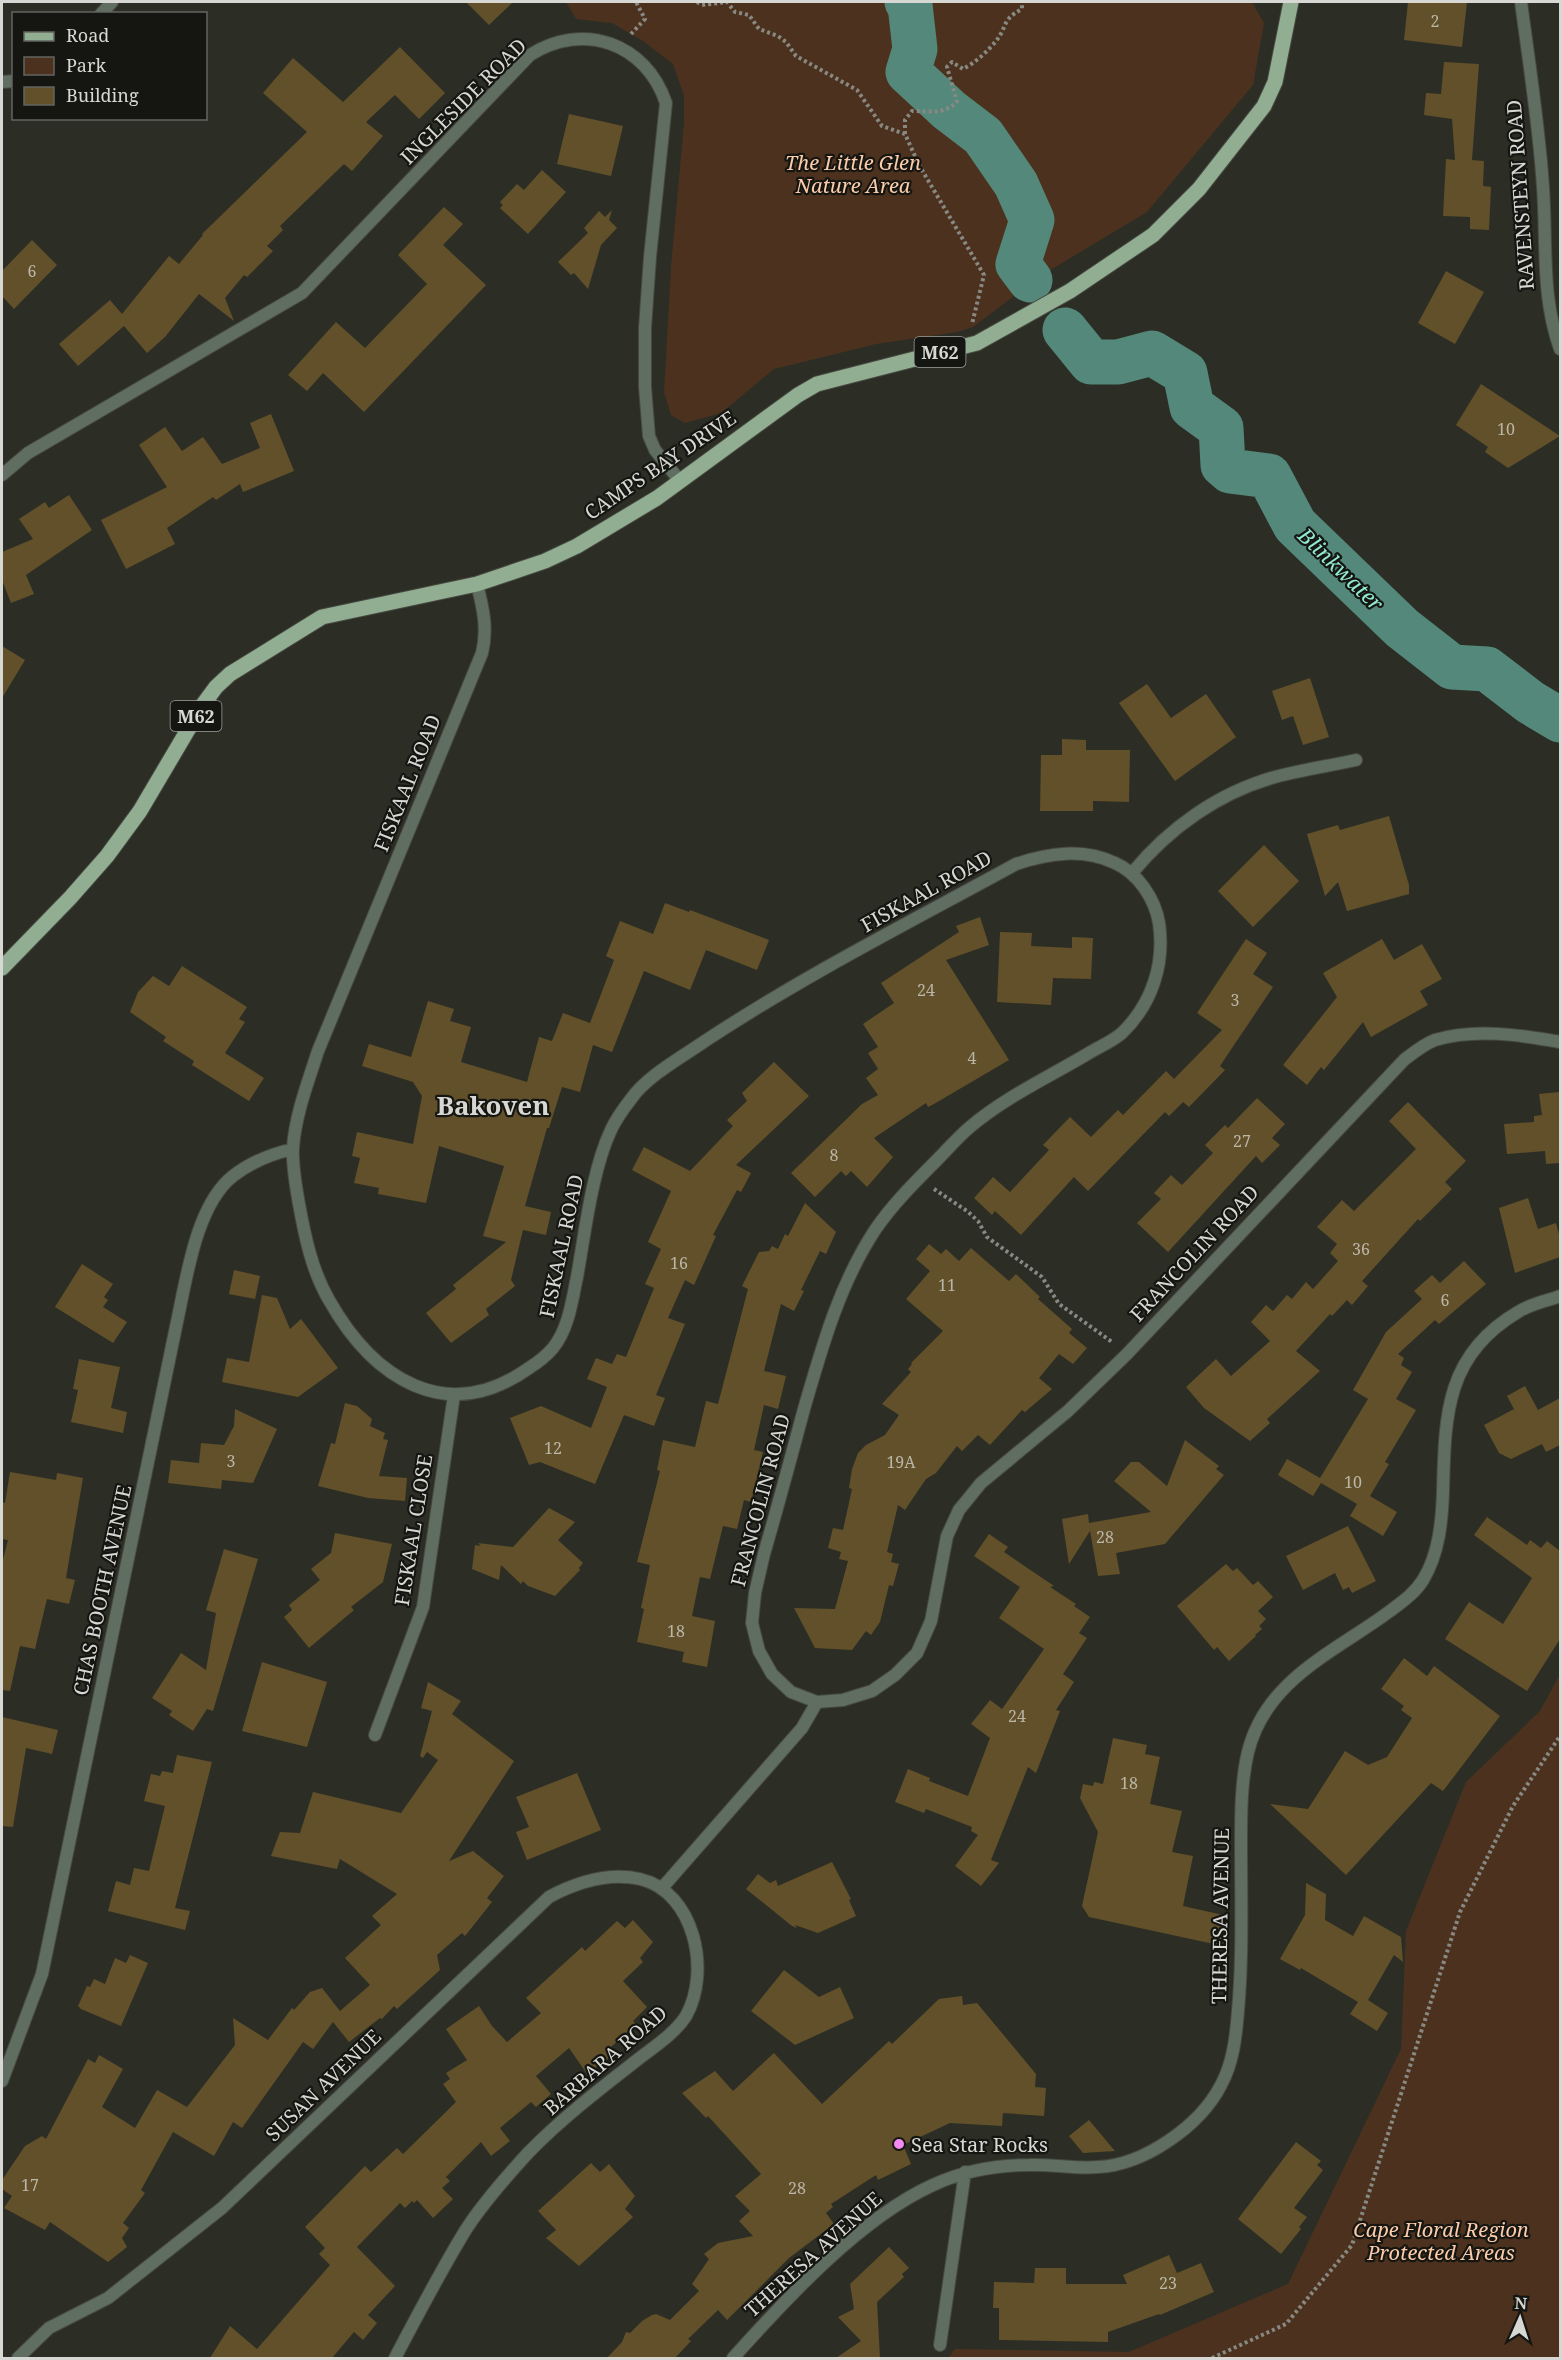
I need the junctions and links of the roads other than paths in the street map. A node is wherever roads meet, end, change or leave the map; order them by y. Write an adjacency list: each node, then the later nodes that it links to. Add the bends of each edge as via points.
1 (1291, 2): 5 (main road, CAMPS BAY DRIVE / M62, via 1275,82 1264,106 1199,189 1153,235 1070,291 977,343 817,384)
2 (1521, 2): 3 (street, RAVENSTEYN ROAD, via 1543,188 1546,289)
3 (1560, 349)
4 (2, 475): 5 (street, INGLESIDE ROAD, via 28,453 302,293 530,56 547,45 590,40 632,53 649,70 666,103 650,257 645,387 649,436 655,450)
5 (680, 481): 6 (main road, CAMPS BAY DRIVE / M62, via 577,546)
6 (477, 584): 9 (main road, CAMPS BAY DRIVE / M62, via 322,617 230,674 202,706 140,811 107,856); 11 (street, FISKAAL ROAD, via 485,619 482,653 318,1051 302,1101)
7 (1356, 760): 8 (street, via 1274,777 1239,790 1199,811 1152,849)
8 (1132, 873): 13 (street, FISKAAL ROAD, via 1100,856 1080,854 1038,857 1017,864 804,980 664,1069 633,1095 611,1130 598,1166 569,1313 553,1348 528,1369 493,1387); 14 (street, FRANCOLIN ROAD, via 1152,901 1160,937 1157,975 1142,1007 1121,1034 995,1107 969,1127 902,1196 876,1230 834,1309 764,1554 752,1623 759,1651 772,1674 791,1692)
9 (2, 968)
10 (1560, 1042): 14 (street, FRANCOLIN ROAD, via 1471,1034 1434,1040 1404,1060 1127,1354 1068,1411 981,1483 959,1510 947,1536 931,1621 917,1653 872,1691 843,1700)
11 (293, 1149): 13 (street, FISKAAL ROAD, via 305,1236 316,1273 343,1322 359,1344 400,1379 422,1390); 17 (street, CHAS BOOTH AVENUE, via 267,1156 232,1176 198,1230 42,1974)
12 (1560, 1296): 18 (street, THERESA AVENUE, via 1521,1310 1493,1329 1460,1372 1444,1429 1442,1516 1435,1553 1423,1581 1361,1633 1299,1673 1275,1697 1258,1724 1248,1753 1241,1815 1237,2019 1233,2055 1221,2085 1184,2129 1131,2161 1101,2167 1032,2165)
13 (454, 1395): 15 (street, FISKAAL CLOSE, via 423,1607)
14 (817, 1702): 16 (street, via 802,1728)
15 (375, 1735)
16 (662, 1888): 20 (street, SUSAN AVENUE, via 619,1876 570,1886 549,1897 222,2208 108,2298 49,2328); 21 (street, BARBARA ROAD, via 681,1911 696,1949 695,1997 684,2018 522,2161 466,2229)
17 (2, 2081)
18 (965, 2172): 19 (street); 22 (street, THERESA AVENUE, via 904,2198 876,2218)
19 (940, 2346)
20 (18, 2358)
21 (395, 2358)
22 (733, 2358)

